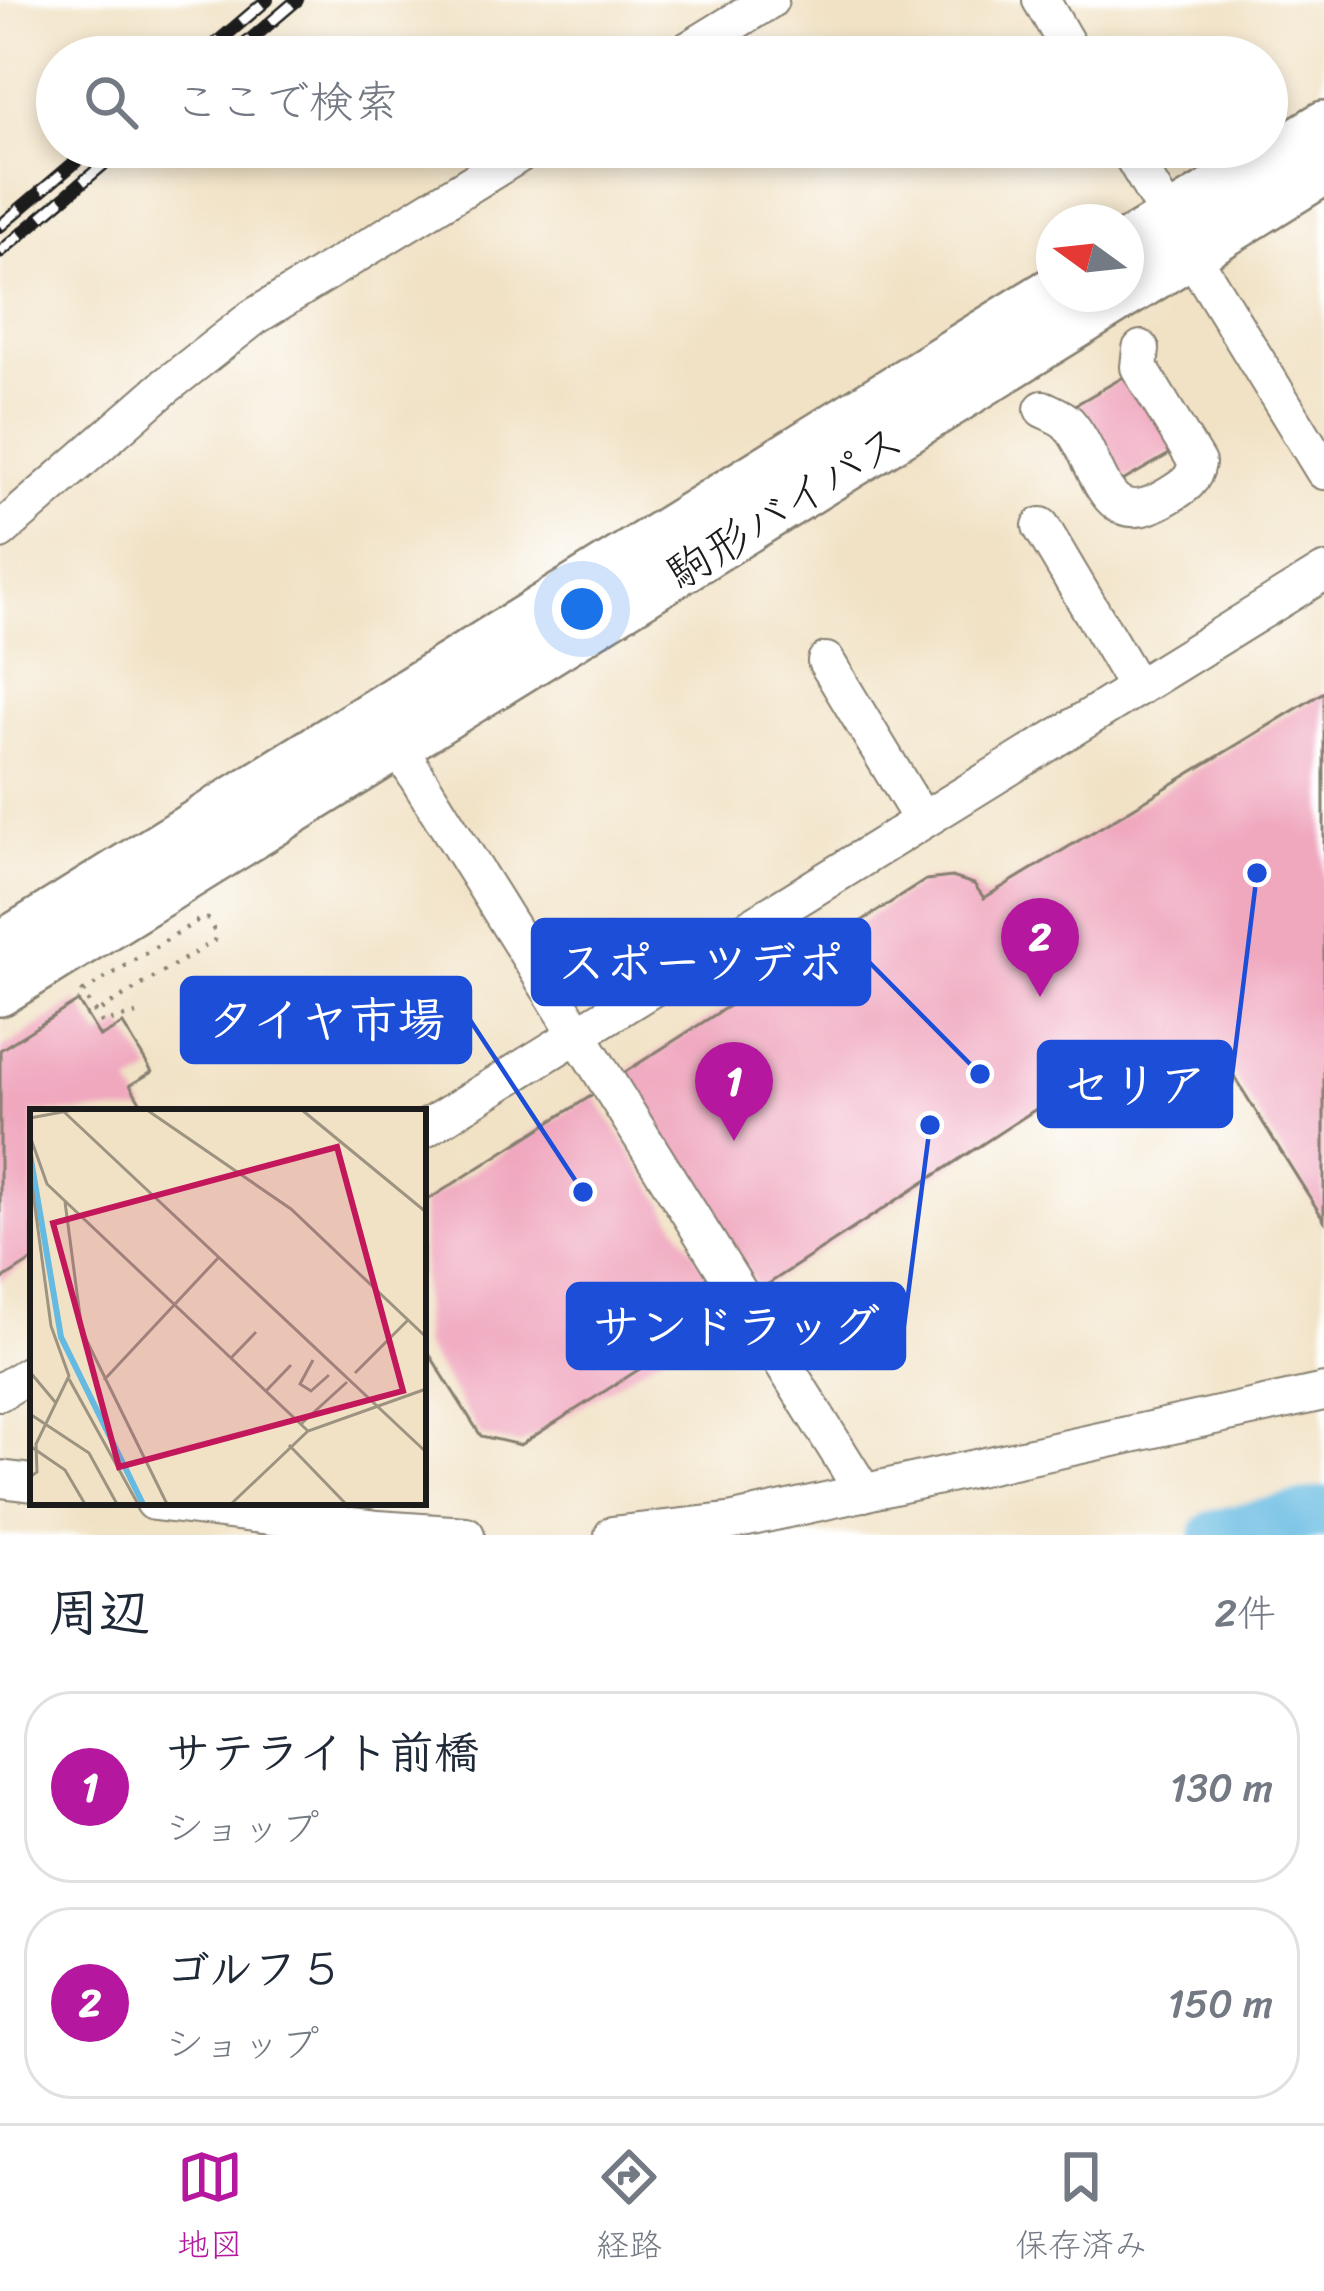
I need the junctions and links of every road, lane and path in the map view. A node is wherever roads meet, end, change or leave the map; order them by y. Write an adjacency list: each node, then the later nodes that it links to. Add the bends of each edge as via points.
1 (770, 0): 3 (street)
2 (1041, 0): 4 (street)
3 (711, 36)
4 (1062, 36)
5 (1324, 124): 6 (main road)
6 (1288, 146)
7 (497, 168): 19 (street, via 254,317)
8 (1139, 168): 11 (street)
9 (1251, 168): 11 (main road)
10 (1324, 172): 23 (main road, 駒形バイパス)
11 (1168, 218): 12 (main road)
12 (1144, 233)
13 (1201, 270): 17 (street)
14 (1036, 300): 27 (main road, 駒形バイパス)
15 (1142, 349): 16 (street, via 1139,367 1197,463 1187,484 1131,510 1112,500 1066,421)
16 (1043, 409)
17 (1324, 471)
18 (1040, 526): 22 (street)
19 (0, 531)
20 (1324, 572): 22 (street)
21 (826, 661): 26 (street)
22 (1137, 688): 26 (street)
23 (469, 704): 24 (main road, 駒形バイパス); 25 (main road, via 402,724)
24 (399, 748): 30 (main road, 駒形バイパス); 33 (street)
25 (343, 760)
26 (922, 820): 33 (street)
27 (0, 945)
28 (72, 975): 29 (path)
29 (83, 992): 31 (path); 31 (path, via 208,920 214,941)
30 (0, 993)
31 (96, 1013): 32 (path, via 102,1023)
32 (136, 1014)
33 (578, 1034): 34 (street); 38 (street)
34 (426, 1128)
35 (30, 1374): 36 (street)
36 (0, 1392)
37 (1324, 1392): 38 (street)
38 (864, 1493): 41 (street, via 729,1522)
39 (179, 1505): 40 (street)
40 (466, 1535)
41 (614, 1535)

